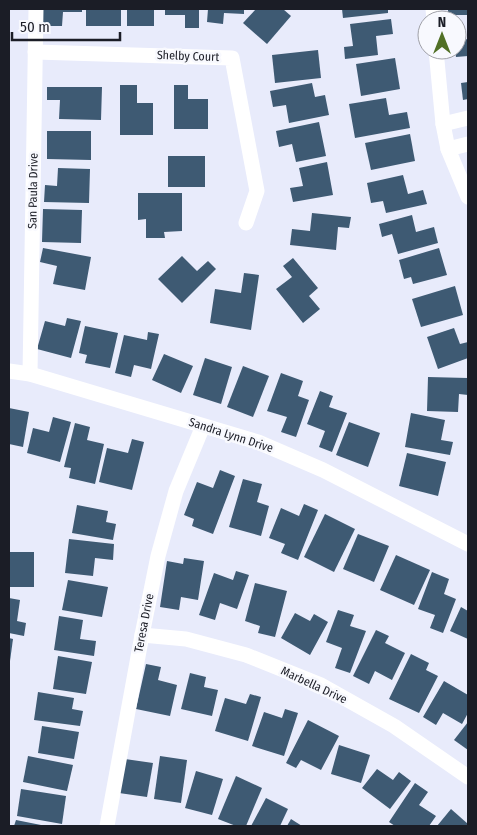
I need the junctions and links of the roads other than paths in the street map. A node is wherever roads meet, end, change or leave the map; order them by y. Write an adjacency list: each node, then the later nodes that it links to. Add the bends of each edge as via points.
1 (36, 9): 2 (street, San Paula Drive)
2 (35, 52): 9 (street, Shelby Court, via 232,58 256,191); 11 (street, San Paula Drive)
3 (437, 60): 5 (street)
4 (468, 118): 5 (street)
5 (443, 124): 7 (street)
6 (468, 144): 7 (street)
7 (448, 148): 8 (street)
8 (468, 197)
9 (246, 223)
10 (9, 371): 11 (street, Sandra Lynn Drive)
11 (30, 374): 12 (street, Sandra Lynn Drive)
12 (203, 426): 13 (street, Sandra Lynn Drive, via 258,442 323,470); 14 (street, Teresa Drive, via 176,490)
13 (468, 541)
14 (142, 635): 15 (street, Marbella Drive, via 186,639 246,655 321,686 394,726); 16 (street, Teresa Drive)
15 (468, 777)
16 (107, 826)

